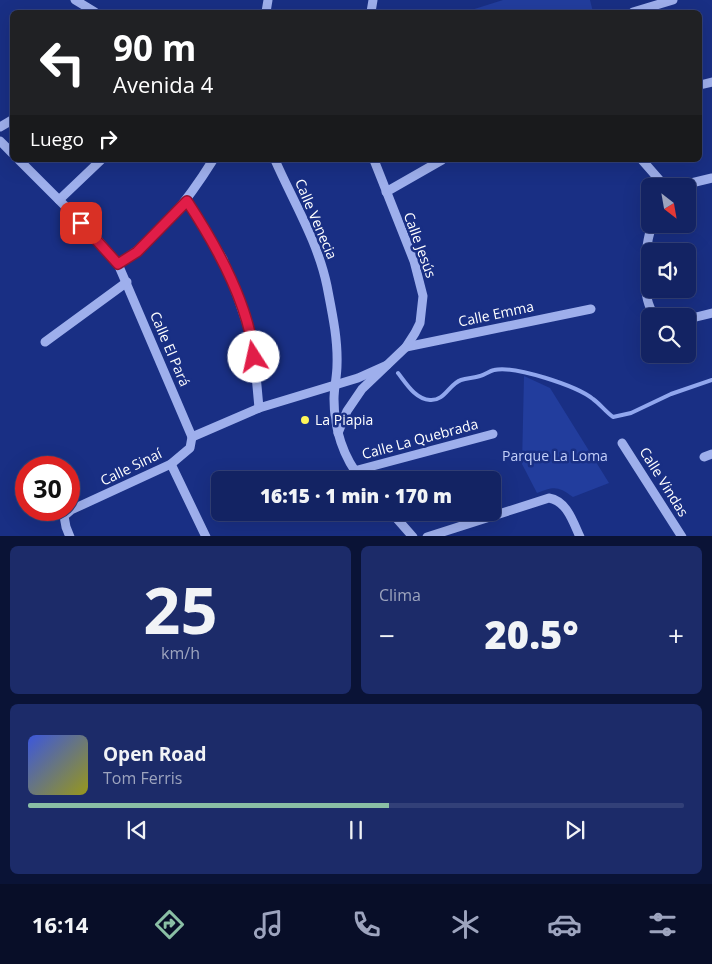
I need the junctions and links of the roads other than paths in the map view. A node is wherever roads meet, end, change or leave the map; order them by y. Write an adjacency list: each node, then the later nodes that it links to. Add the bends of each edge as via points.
1 (75, 0): 3 (street)
2 (673, 0): 4 (street)
3 (90, 10)
4 (640, 10)
5 (0, 141): 6 (street)
6 (10, 151)
7 (21, 162): 18 (street, Calle El Pará)
8 (99, 162): 18 (street)
9 (212, 162): 19 (street)
10 (276, 162): 30 (street, Calle Venecia, via 317,253 326,284 335,328)
11 (375, 162): 17 (street, Calle Jesús)
12 (438, 162): 17 (street)
13 (644, 162): 14 (street)
14 (657, 178)
15 (712, 178): 16 (street)
16 (696, 182)
17 (386, 192): 28 (street, Calle Jesús, via 414,261 424,296 420,323)
18 (58, 200): 21 (street, Calle El Pará)
19 (187, 201): 21 (street, via 137,252); 31 (street, via 223,259 239,301 252,342)
20 (649, 233): 23 (street, via 646,282)
21 (118, 264): 22 (street, Calle El Pará)
22 (127, 282): 27 (street); 34 (street, Calle El Pará)
23 (650, 308)
24 (591, 309): 28 (street, Calle Emma)
25 (712, 313): 26 (street)
26 (696, 317)
27 (45, 342)
28 (406, 346): 29 (street, Calle Jesús)
29 (387, 365): 30 (street); 32 (street, Calle Jesús, via 362,389 347,411)
30 (335, 384): 31 (street); 32 (street)
31 (259, 408): 34 (street)
32 (338, 433): 37 (street)
33 (493, 434): 37 (street, Calle La Quebrada)
34 (192, 437): 36 (street, Calle Sinaí, via 190,448)
35 (622, 443): 44 (street, Calle Vindas)
36 (171, 464): 39 (street, Calle Sinaí, via 71,510 64,516); 40 (street)
37 (354, 470)
38 (399, 521): 41 (street)
39 (70, 536)
40 (206, 536)
41 (413, 536)
42 (427, 536): 43 (street, via 549,498 563,504)
43 (580, 536)
44 (682, 536)

